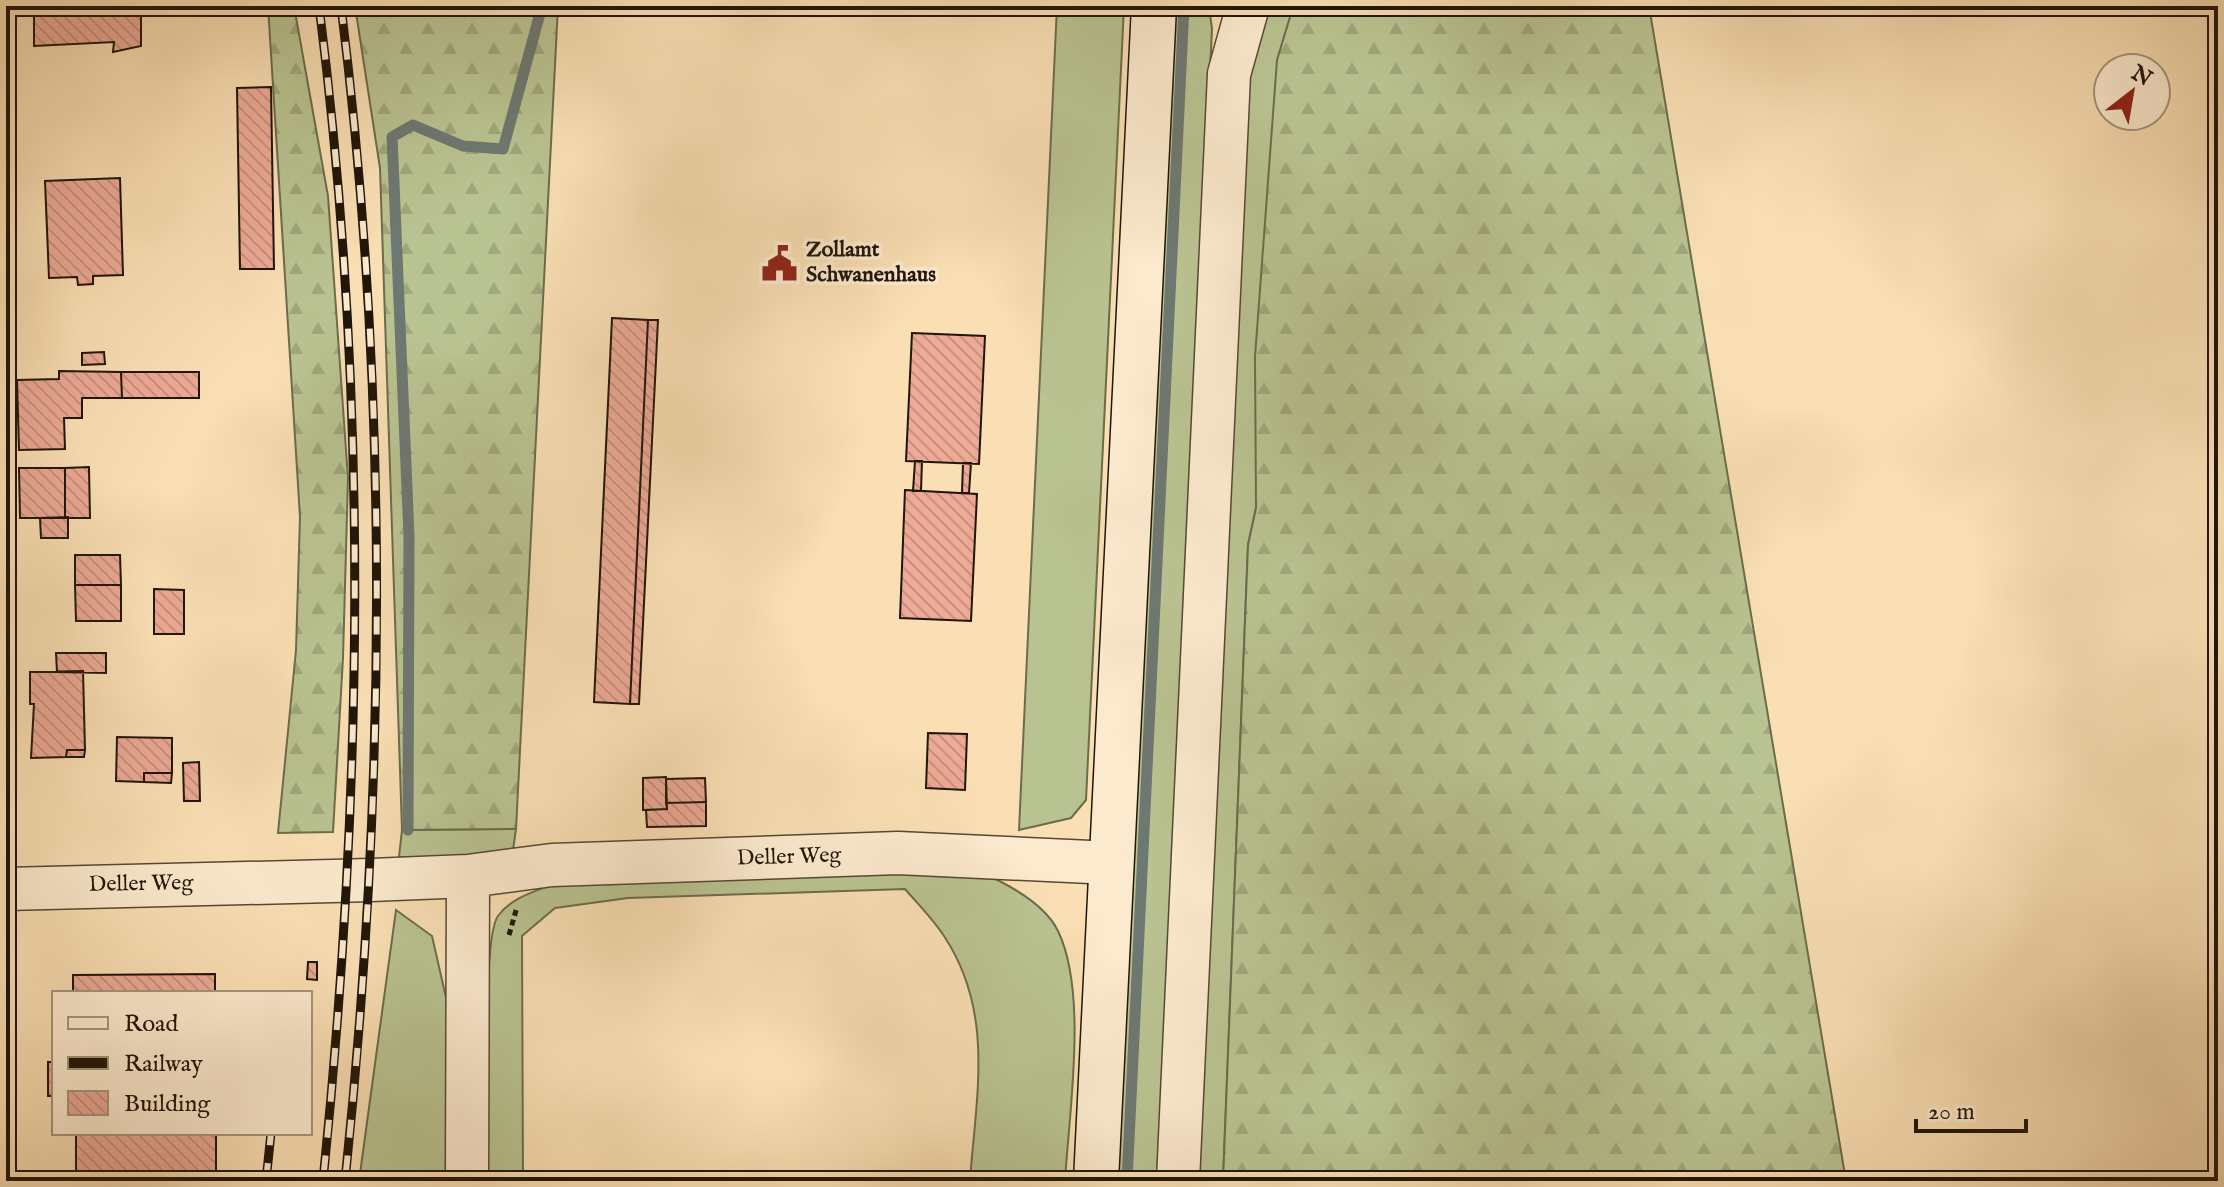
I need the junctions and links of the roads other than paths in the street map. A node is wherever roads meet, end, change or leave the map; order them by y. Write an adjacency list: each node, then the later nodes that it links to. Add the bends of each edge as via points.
1 (1154, 6): 3 (main road)
2 (1248, 6): 8 (street, via 1229,74)
3 (1112, 863): 4 (street, Deller Weg, via 898,853 552,865); 7 (main road)
4 (468, 876): 5 (street, Deller Weg); 6 (street)
5 (6, 889)
6 (467, 1181)
7 (1096, 1181)
8 (1178, 1181)

